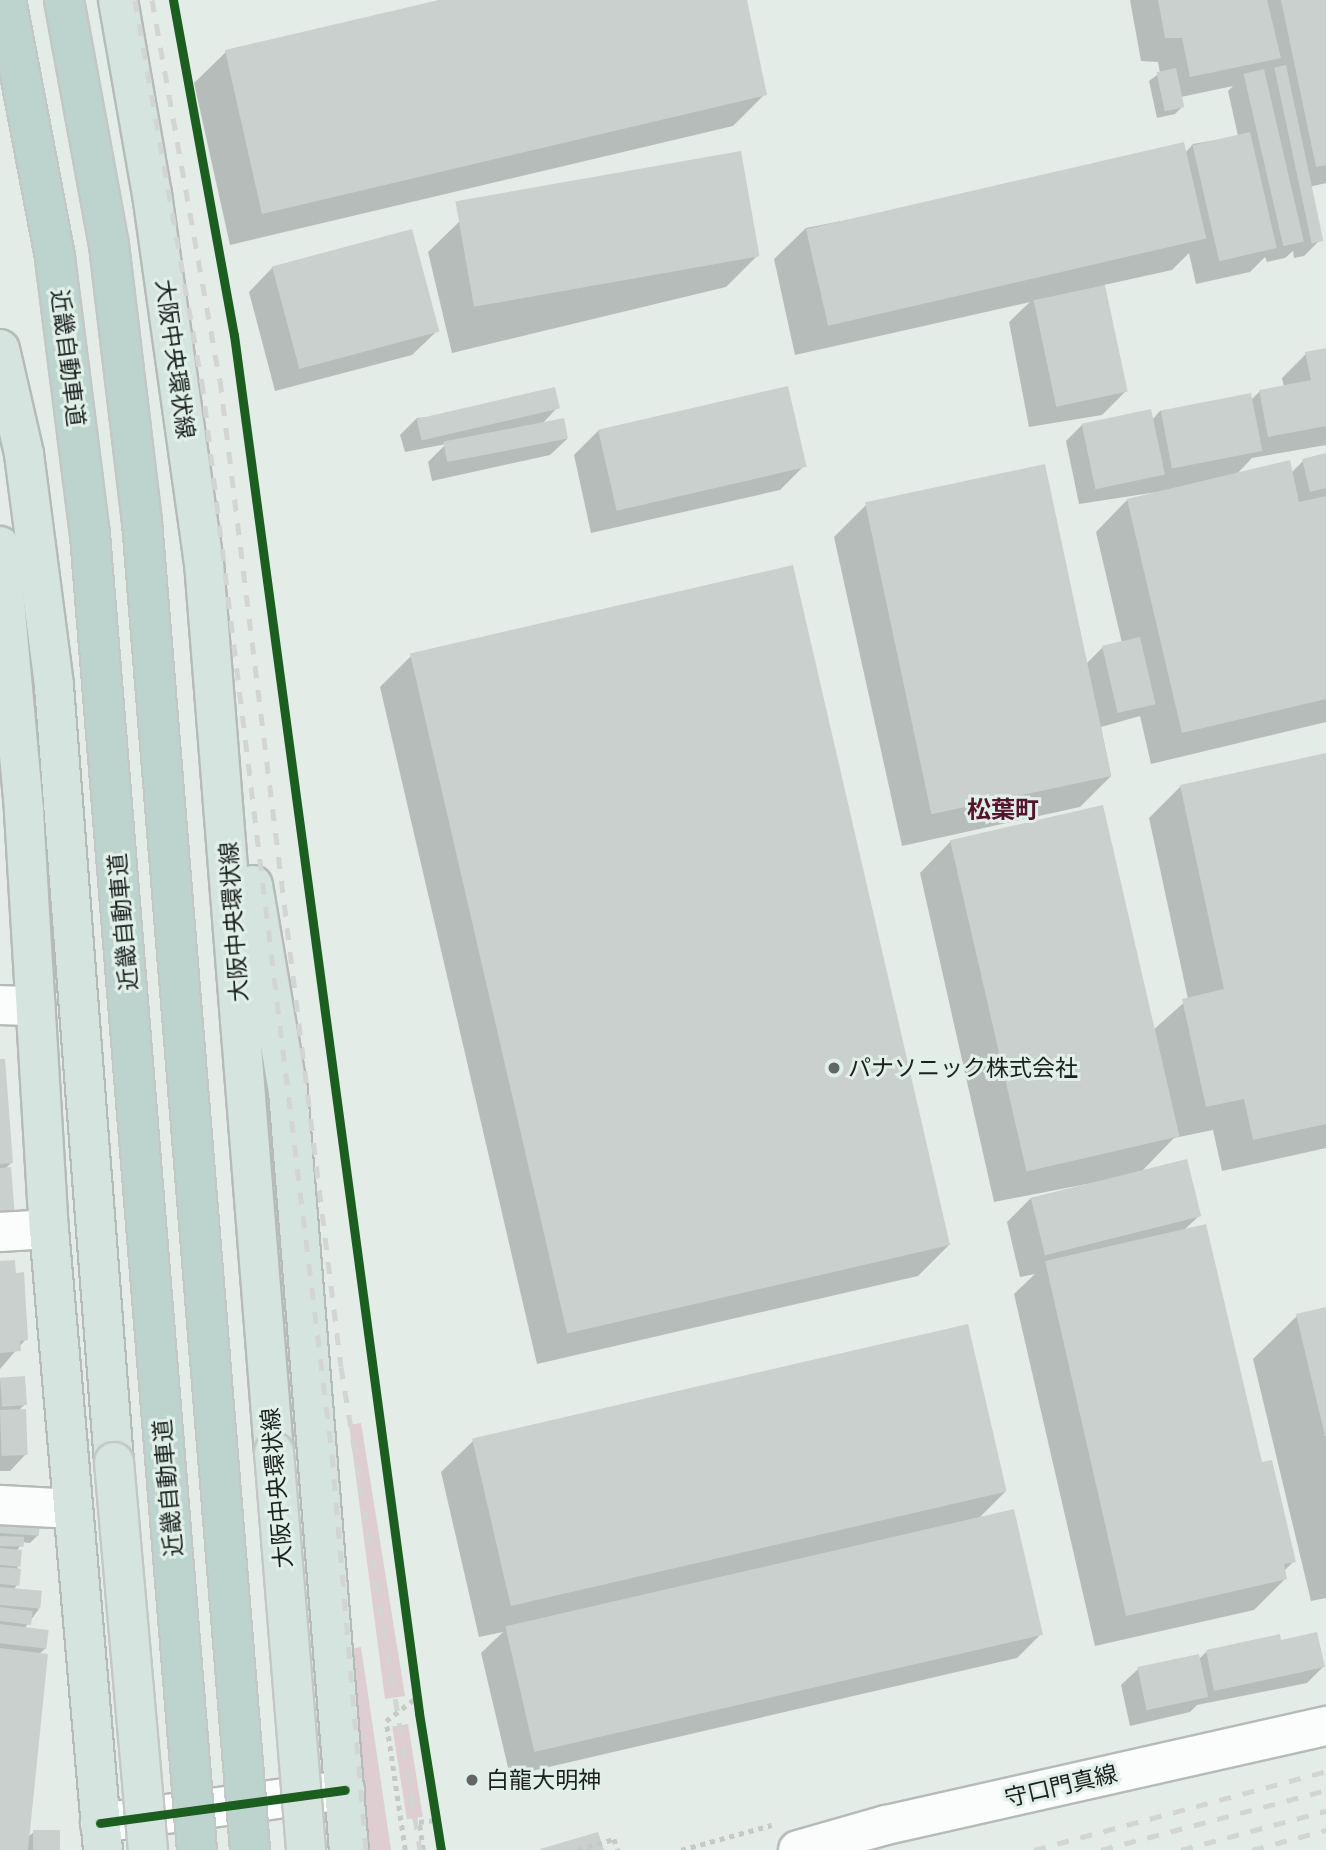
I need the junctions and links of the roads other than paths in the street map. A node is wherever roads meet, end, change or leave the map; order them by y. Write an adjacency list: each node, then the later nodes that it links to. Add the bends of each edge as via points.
1 (6, 0): 18 (highway, 近畿自動車道, bridge, via 55,258 90,535)
2 (64, 0): 19 (highway, bridge, via 109,245 142,522)
3 (118, 0): 6 (main road, 大阪中央環状線, via 152,194)
4 (0, 349): 17 (main road, bridge, via 24,454 54,686)
5 (0, 546): 7 (main road)
6 (213, 648): 15 (main road, via 288,1091); 20 (main road, 大阪中央環状線, bridge)
7 (7, 691): 8 (main road)
8 (12, 813): 9 (main road)
9 (17, 1006): 10 (main road)
10 (49, 1229): 11 (main road); 13 (main road)
11 (0, 1232)
12 (0, 1505): 13 (main road)
13 (73, 1509): 16 (main road)
14 (1326, 1726): 22 (main road, 守口門真線, via 886,1825)
15 (345, 1790): 16 (main road); 21 (main road)
16 (102, 1836)
17 (148, 1850)
18 (197, 1850)
19 (250, 1850)
20 (306, 1850)
21 (349, 1850)
22 (798, 1850)

